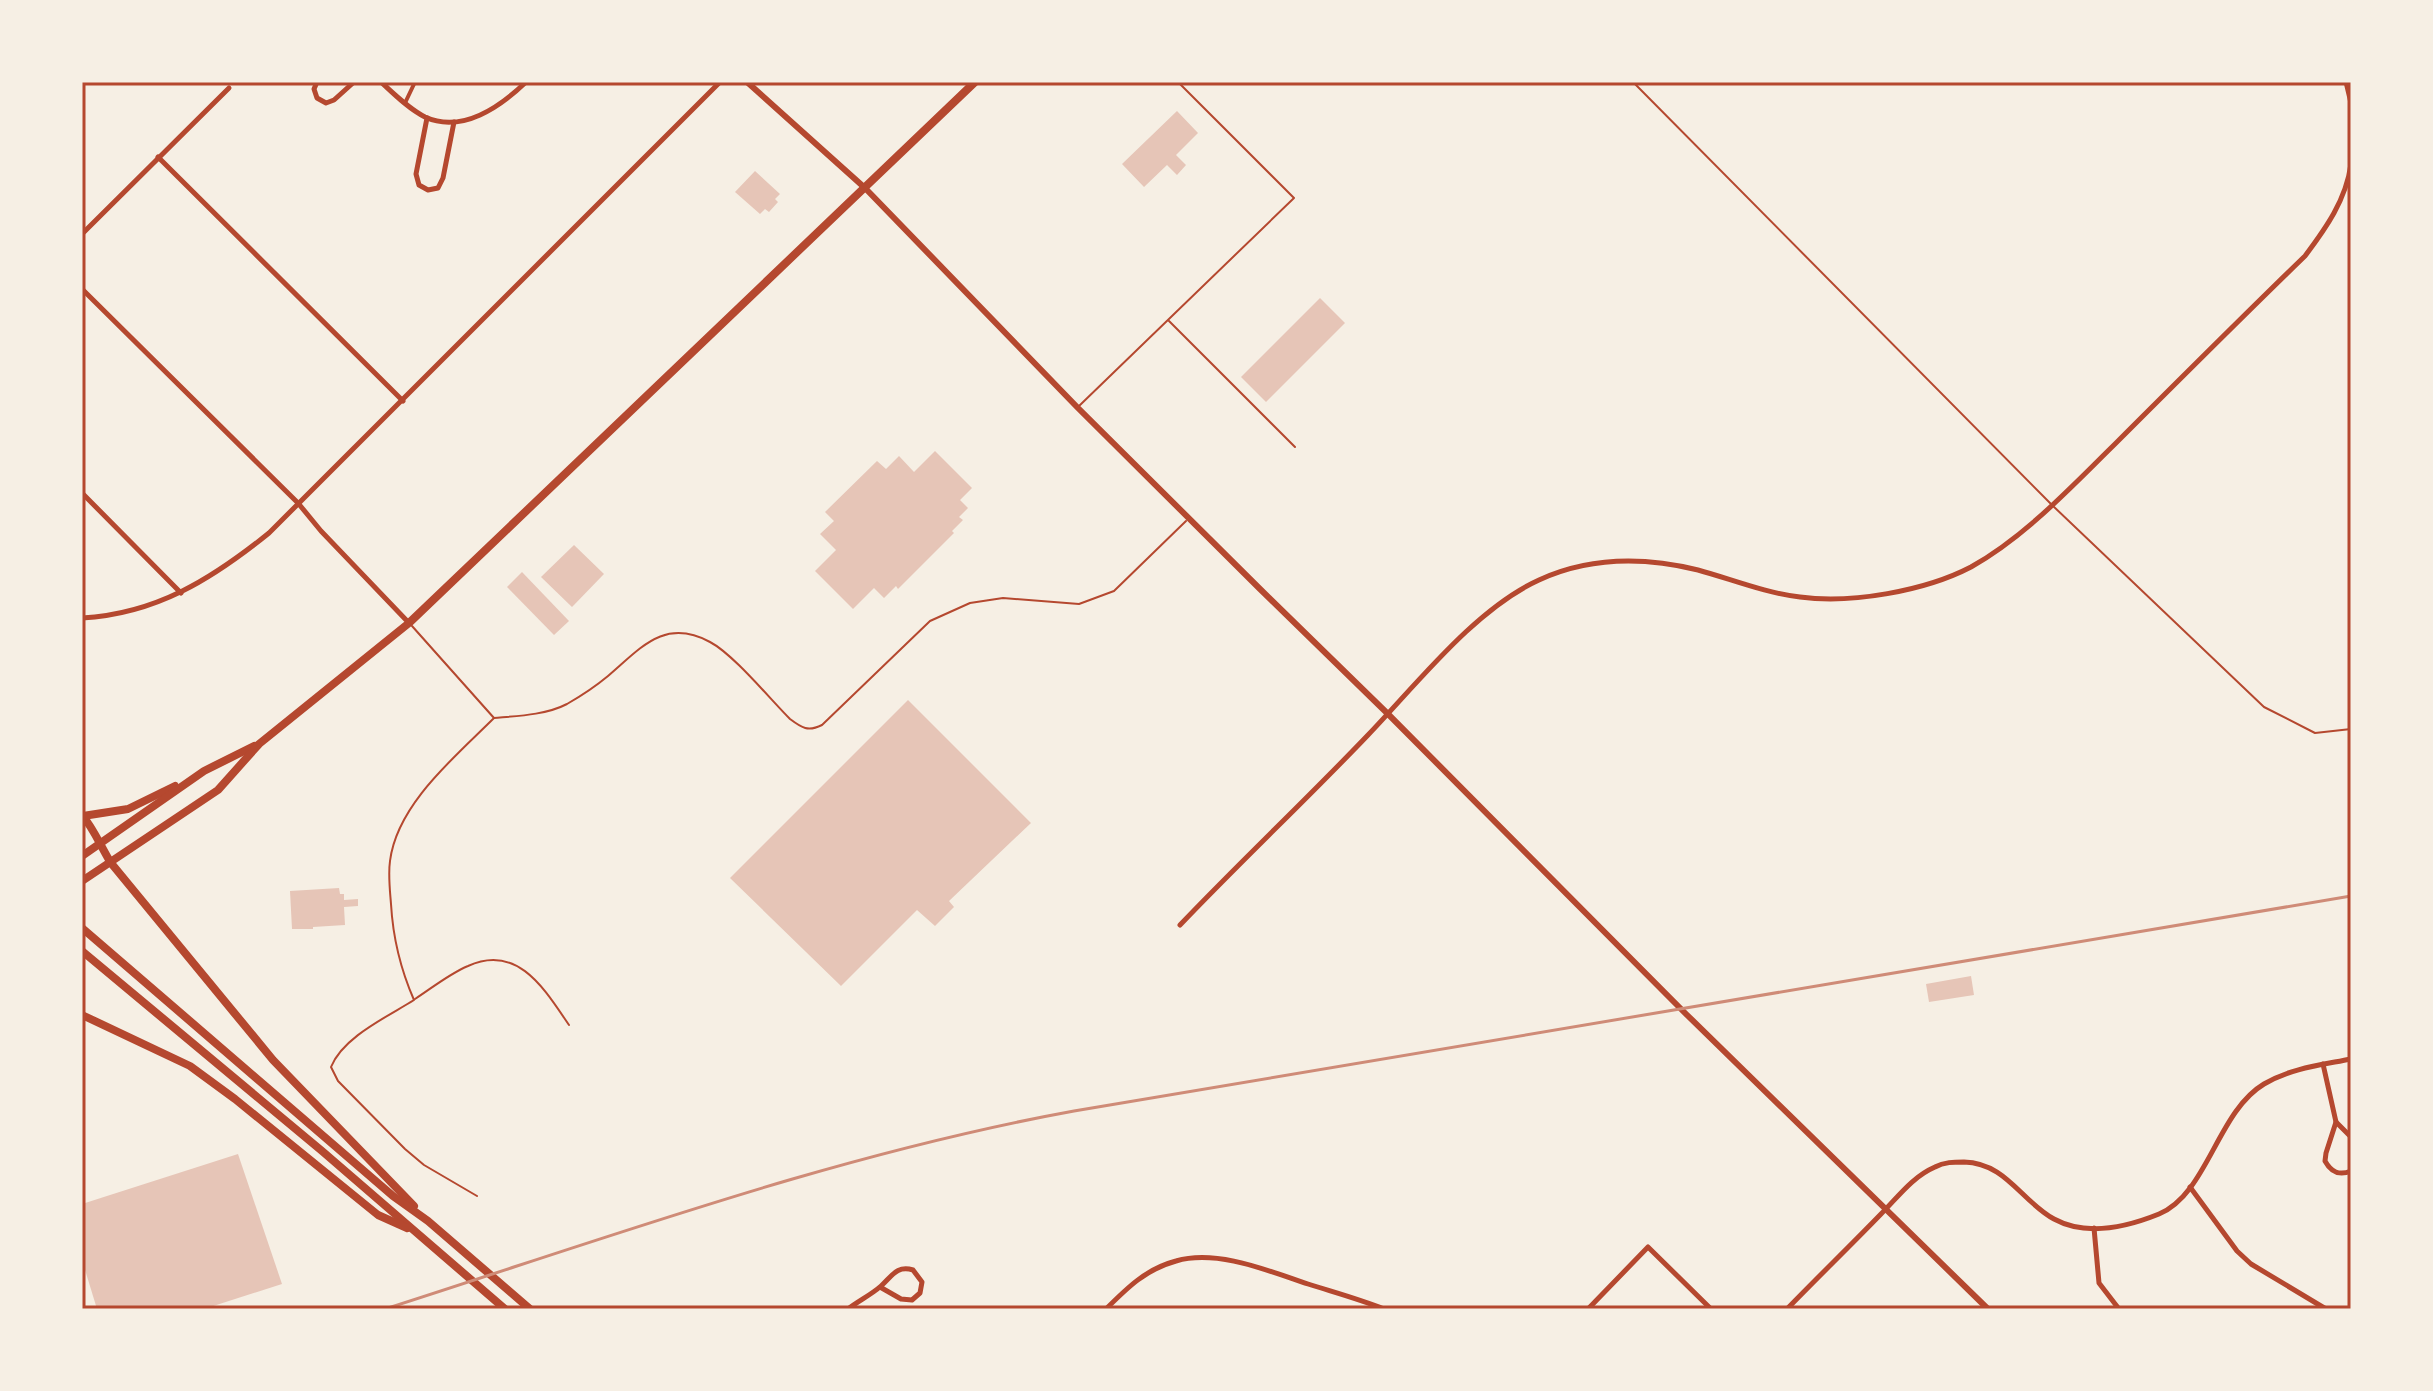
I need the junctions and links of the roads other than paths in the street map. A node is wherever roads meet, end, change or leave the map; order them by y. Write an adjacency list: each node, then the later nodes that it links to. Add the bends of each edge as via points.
1 (317, 82): 2 (street, via 317,98 326,103)
2 (354, 82)
3 (381, 82): 13 (street)
4 (415, 82): 13 (street)
5 (720, 82): 23 (street)
6 (747, 82): 19 (street)
7 (975, 82): 19 (main road)
8 (1178, 82): 22 (lane, via 1294,198)
9 (1633, 82): 28 (lane)
10 (2346, 82): 14 (street)
11 (524, 83): 16 (street, via 482,116)
12 (229, 88): 17 (street)
13 (405, 103): 15 (street)
14 (2351, 103)
15 (427, 118): 16 (street); 16 (street, via 416,174 419,185 428,190 438,188 443,178)
16 (454, 122)
17 (158, 157): 20 (street); 23 (street)
18 (2351, 164): 28 (street, via 2342,198 2305,256)
19 (865, 188): 24 (street); 32 (main road)
20 (82, 234)
21 (82, 289): 27 (street)
22 (1167, 319): 24 (lane); 25 (lane)
23 (403, 401): 27 (street)
24 (1078, 408): 29 (street)
25 (1295, 447)
26 (82, 493): 30 (street)
27 (298, 503): 30 (street, via 240,556); 32 (street)
28 (2052, 505): 33 (street, via 1970,567 1915,588 1880,594 1800,597 1694,569 1639,561 1569,568 1508,598 1455,643); 35 (lane, via 2264,707 2315,733)
29 (1189, 519): 33 (street); 34 (lane, via 1114,591 1079,604 1003,598 970,603 930,621 812,730 790,719 712,642 672,633 644,643 565,705)
30 (181, 593): 31 (street, via 143,609)
31 (82, 618)
32 (409, 623): 34 (lane); 36 (main road)
33 (1388, 714): 43 (street); 56 (street)
34 (494, 718): 46 (lane, via 409,811 389,862 399,962)
35 (2351, 729)
36 (259, 744): 37 (main road); 41 (main road, via 218,790)
37 (204, 771): 38 (main road, via 128,809); 39 (main road)
38 (83, 815): 39 (main road)
39 (99, 845): 40 (main road); 41 (main road)
40 (82, 856)
41 (111, 863): 42 (main road); 57 (main road, via 273,1060)
42 (82, 881)
43 (1180, 925)
44 (82, 928): 57 (main road)
45 (82, 951): 59 (main road)
46 (414, 1000): 48 (lane, via 467,966 509,962 545,990); 55 (lane, via 348,1043 331,1067 338,1081 405,1149)
47 (82, 1015): 59 (main road, via 190,1066 378,1215)
48 (569, 1025)
49 (2351, 1059): 50 (street)
50 (2323, 1064): 51 (street); 54 (street, via 2262,1085 2242,1104)
51 (2336, 1122): 52 (street); 53 (street, via 2325,1161 2337,1173)
52 (2351, 1137)
53 (2351, 1171)
54 (2190, 1187): 58 (street, via 2163,1212 2135,1223); 71 (street, via 2251,1264)
55 (477, 1196)
56 (1886, 1209): 58 (street, via 1926,1171 1944,1163 1973,1162 1998,1172 2053,1219); 68 (street); 69 (street)
57 (428, 1221): 62 (main road)
58 (2094, 1228): 70 (street, via 2099,1283)
59 (417, 1233): 61 (main road)
60 (880, 1287): 60 (street, via 912,1300 922,1282 917,1273 903,1268); 63 (street)
61 (503, 1307)
62 (530, 1309)
63 (848, 1309)
64 (1106, 1309): 65 (street, via 1154,1268 1179,1259 1209,1259 1261,1269)
65 (1384, 1309)
66 (1588, 1309): 67 (street, via 1648,1247)
67 (1711, 1309)
68 (1787, 1309)
69 (1988, 1309)
70 (2119, 1309)
71 (2326, 1309)

